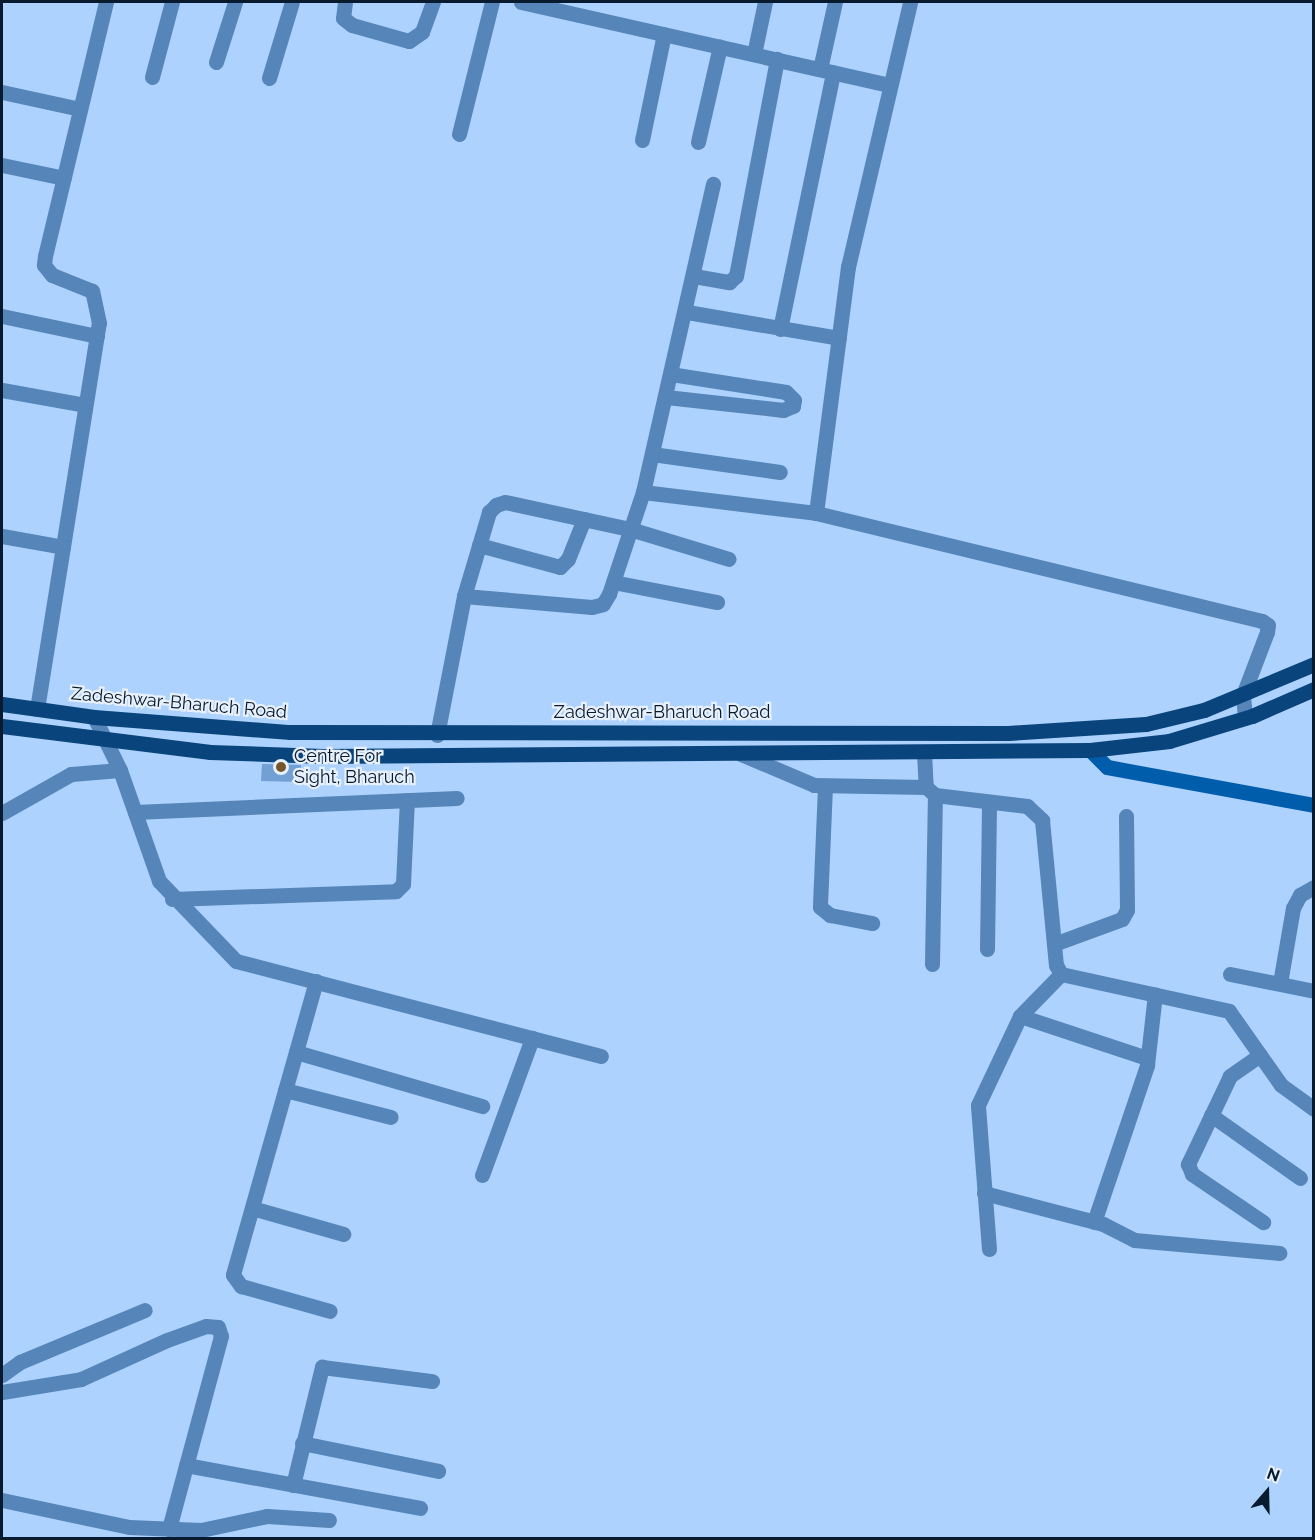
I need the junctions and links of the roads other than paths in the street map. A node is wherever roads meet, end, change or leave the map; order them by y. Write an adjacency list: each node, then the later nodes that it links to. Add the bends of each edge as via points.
1 (106, 2): 22 (street)
2 (172, 2): 18 (street)
3 (235, 2): 16 (street)
4 (292, 2): 19 (street)
5 (345, 2): 6 (street, via 343,18 352,25 409,41 422,32)
6 (433, 2)
7 (492, 2): 23 (street)
8 (521, 2): 12 (street)
9 (765, 2): 14 (street)
10 (836, 2): 17 (street)
11 (910, 2): 20 (street)
12 (664, 34): 13 (street); 24 (street)
13 (720, 46): 14 (street); 25 (street)
14 (754, 54): 15 (street)
15 (777, 59): 17 (street); 29 (street, via 736,276 729,282)
16 (216, 62)
17 (826, 70): 20 (street); 32 (street)
18 (152, 77)
19 (269, 78)
20 (890, 85): 34 (street, via 849,267)
21 (2, 92): 22 (street)
22 (80, 108): 27 (street)
23 (459, 134)
24 (642, 140)
25 (698, 142)
26 (2, 165): 27 (street)
27 (64, 178): 33 (street, via 44,265 52,275 92,291 99,312)
28 (713, 184): 29 (street)
29 (694, 276): 30 (street)
30 (687, 312): 32 (street); 35 (street)
31 (2, 316): 33 (street)
32 (780, 329): 34 (street)
33 (97, 336): 38 (street)
34 (838, 338): 42 (street)
35 (671, 374): 37 (street); 37 (street, via 786,392 794,400 793,406 783,411)
36 (2, 390): 38 (street)
37 (666, 397): 39 (street)
38 (85, 405): 47 (street)
39 (652, 454): 40 (street); 41 (street)
40 (780, 472)
41 (643, 492): 42 (street); 44 (street)
42 (816, 513): 54 (street, via 1262,621 1268,625 1267,632)
43 (584, 519): 44 (street); 46 (street, via 505,502 489,512); 46 (street, via 568,559 560,567)
44 (630, 529): 48 (street); 49 (street)
45 (2, 536): 47 (street)
46 (479, 545): 50 (street)
47 (63, 547): 56 (street)
48 (729, 560)
49 (613, 582): 50 (street, via 603,604 592,607); 51 (street)
50 (464, 596): 60 (street)
51 (717, 602)
52 (1314, 664): 54 (main road, Zadeshwar-Bharuch Road)
53 (1314, 689): 58 (main road)
54 (1244, 695): 58 (street); 60 (main road, Zadeshwar-Bharuch Road, via 1146,724 1008,733 602,729)
55 (2, 704): 56 (main road, Zadeshwar-Bharuch Road)
56 (37, 709): 57 (main road, Zadeshwar-Bharuch Road)
57 (94, 717): 60 (main road, Zadeshwar-Bharuch Road, via 290,732); 61 (street)
58 (1245, 718): 62 (main road, via 1169,741)
59 (2, 726): 61 (main road)
60 (437, 735)
61 (106, 741): 64 (main road, via 323,756); 65 (street)
62 (1090, 750): 63 (main road); 71 (street, via 1107,768)
63 (924, 753): 64 (main road); 67 (street)
64 (741, 754): 66 (street)
65 (120, 770): 72 (street); 73 (street, via 71,774)
66 (825, 786): 67 (street); 77 (street, via 820,907 830,915)
67 (930, 791): 70 (street); 80 (street)
68 (457, 798): 69 (street)
69 (407, 801): 72 (street); 76 (street, via 403,884 396,891)
70 (989, 803): 78 (street, via 1027,806 1042,820); 79 (street)
71 (1314, 805)
72 (135, 812): 76 (street, via 159,881)
73 (2, 813)
74 (1126, 816): 78 (street, via 1127,910 1122,919)
75 (1314, 887): 84 (street, via 1300,895 1293,908)
76 (172, 899): 83 (street, via 237,961)
77 (872, 923)
78 (1054, 944): 81 (street)
79 (987, 949)
80 (932, 964)
81 (1061, 974): 86 (street); 87 (street)
82 (1230, 974): 84 (street)
83 (316, 981): 88 (street); 89 (street)
84 (1280, 983): 85 (street)
85 (1314, 991)
86 (1155, 994): 90 (street, via 1229,1011); 92 (street)
87 (1020, 1016): 92 (street); 100 (street, via 978,1105)
88 (531, 1038): 91 (street); 98 (street)
89 (296, 1052): 93 (street); 94 (street)
90 (1260, 1055): 95 (street, via 1281,1085); 96 (street, via 1230,1076)
91 (601, 1056)
92 (1148, 1058): 102 (street)
93 (285, 1090): 97 (street); 101 (street)
94 (482, 1106)
95 (1314, 1109)
96 (1211, 1115): 99 (street); 103 (street, via 1189,1169)
97 (391, 1117)
98 (483, 1175)
99 (1300, 1178)
100 (984, 1193): 102 (street); 105 (street)
101 (252, 1208): 104 (street); 108 (street, via 232,1275 235,1281)
102 (1094, 1222): 106 (street, via 1134,1240)
103 (1263, 1222)
104 (343, 1234)
105 (989, 1249)
106 (1279, 1253)
107 (145, 1310): 109 (street, via 20,1362)
108 (330, 1311)
109 (2, 1375)
110 (432, 1381): 112 (street, via 322,1367)
111 (2, 1392): 113 (street, via 90,1376 167,1340 216,1326 221,1336)
112 (302, 1443): 114 (street); 115 (street)
113 (186, 1465): 115 (street); 119 (street)
114 (438, 1471)
115 (292, 1485): 117 (street)
116 (2, 1500): 119 (street, via 118,1525)
117 (420, 1508)
118 (329, 1520): 119 (street, via 267,1516 201,1530)
119 (169, 1529)

